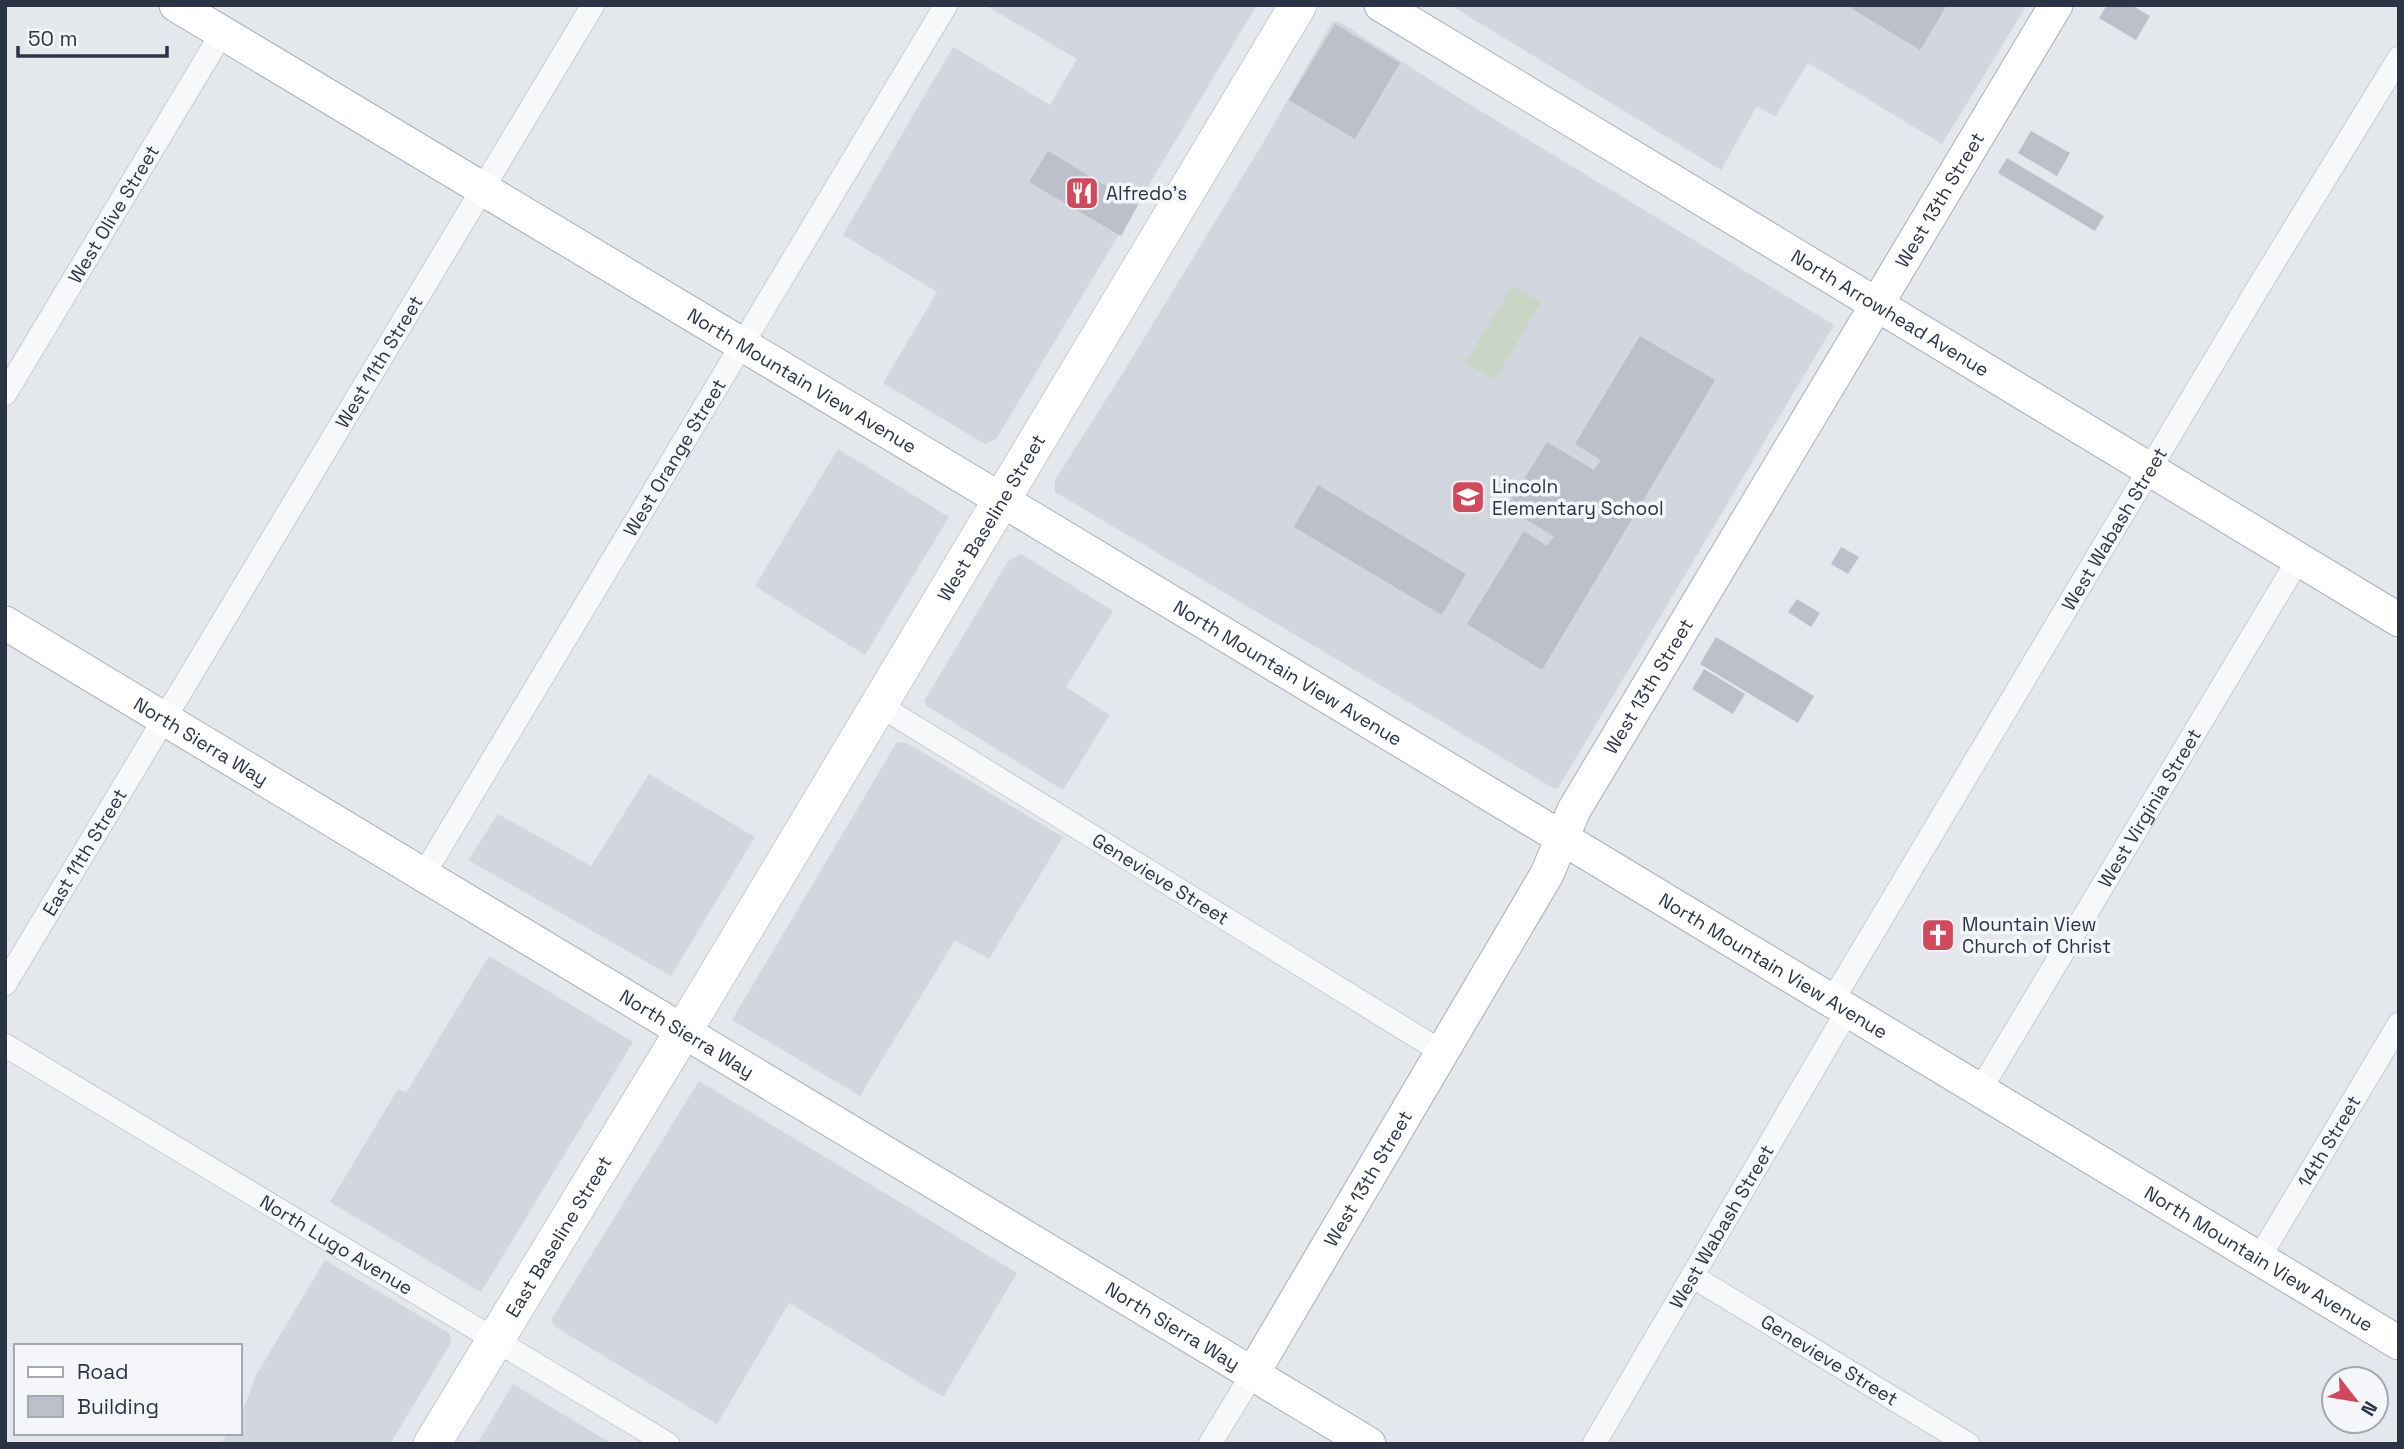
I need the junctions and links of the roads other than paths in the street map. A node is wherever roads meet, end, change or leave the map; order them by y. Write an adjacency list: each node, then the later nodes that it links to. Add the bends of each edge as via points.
1 (176, 5): 7 (street, North Mountain View Avenue)
2 (593, 5): 9 (street, West 11th Street)
3 (946, 5): 11 (street, West Orange Street)
4 (1298, 5): 14 (main road, West Baseline Street)
5 (1381, 5): 10 (street, North Arrowhead Avenue)
6 (2056, 5): 10 (street, West 13th Street)
7 (222, 33): 9 (street, North Mountain View Avenue); 12 (street, West Olive Street)
8 (2399, 58): 13 (street, West Wabash Street)
9 (481, 188): 11 (street, North Mountain View Avenue); 19 (street, West 11th Street)
10 (1876, 305): 13 (street, North Arrowhead Avenue); 20 (street, West 13th Street, via 1574,810)
11 (741, 345): 14 (street, North Mountain View Avenue); 21 (street, West Orange Street)
12 (5, 394)
13 (2151, 470): 15 (street, North Arrowhead Avenue); 23 (street, West Wabash Street)
14 (1001, 501): 18 (main road, West Baseline Street); 20 (street, North Mountain View Avenue)
15 (2298, 560): 16 (street, North Arrowhead Avenue); 28 (street, West Virginia Street)
16 (2399, 620)
17 (5, 623): 19 (street, North Sierra Way)
18 (879, 705): 25 (main road, West Baseline Street); 27 (street, Genevieve Street)
19 (165, 719): 21 (street, North Sierra Way); 22 (street, East 11th Street)
20 (1562, 838): 23 (street, North Mountain View Avenue); 27 (street, West 13th Street, via 1546,874)
21 (424, 874): 25 (street, North Sierra Way)
22 (5, 984)
23 (1840, 1006): 28 (street, North Mountain View Avenue); 30 (street, West Wabash Street)
24 (2399, 1024): 29 (street, 14th Street)
25 (684, 1030): 31 (main road, East Baseline Street); 33 (street, North Sierra Way)
26 (5, 1045): 31 (street, North Lugo Avenue)
27 (1442, 1052): 33 (street, West 13th Street)
28 (1979, 1090): 29 (street, North Mountain View Avenue)
29 (2259, 1258): 32 (street, North Mountain View Avenue)
30 (1692, 1276): 38 (street, West Wabash Street); 39 (street, Genevieve Street)
31 (496, 1339): 34 (main road, East Baseline Street); 35 (street, North Lugo Avenue)
32 (2399, 1343)
33 (1253, 1373): 36 (street); 37 (street, North Sierra Way)
34 (432, 1444)
35 (668, 1444)
36 (1210, 1444)
37 (1369, 1444)
38 (1594, 1444)
39 (1968, 1444)

